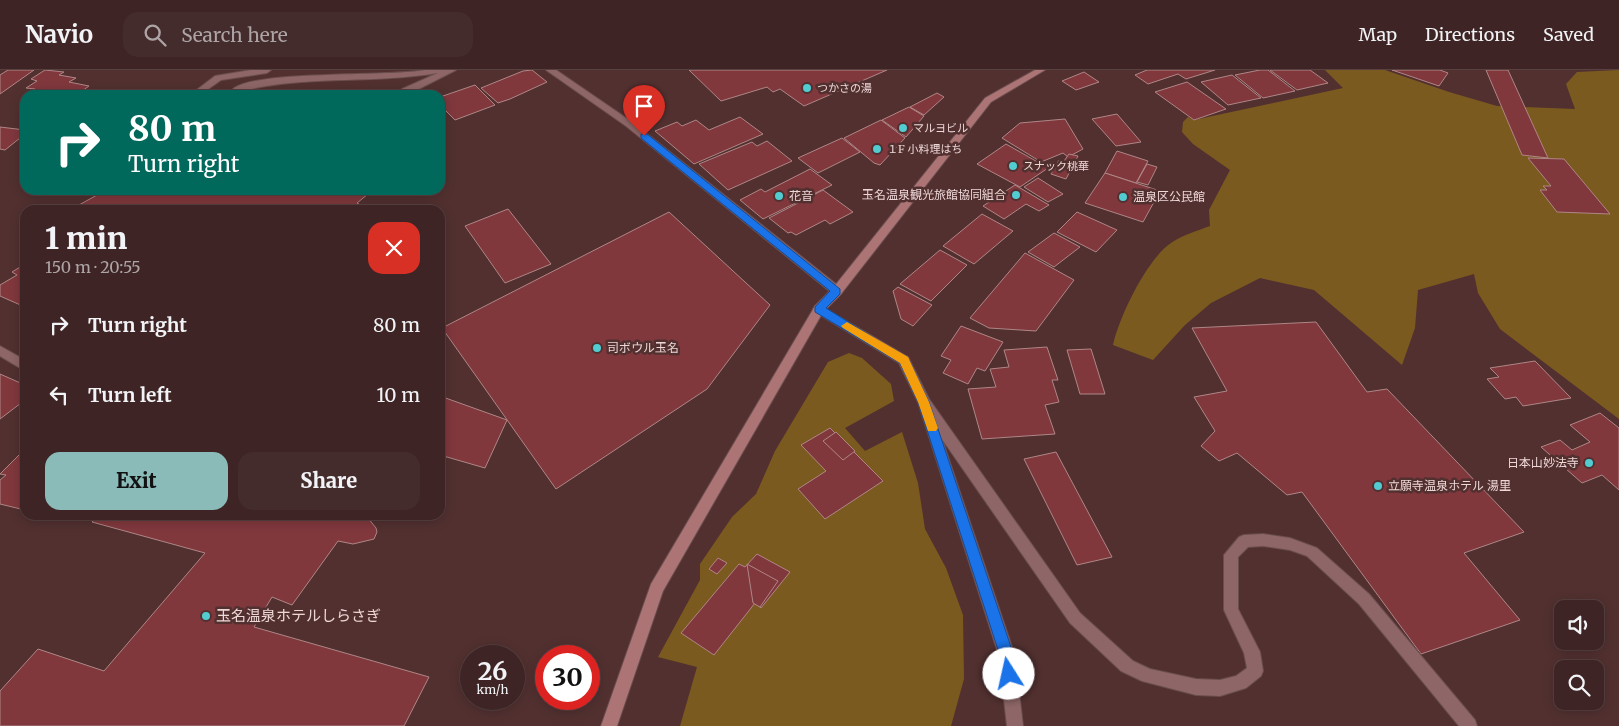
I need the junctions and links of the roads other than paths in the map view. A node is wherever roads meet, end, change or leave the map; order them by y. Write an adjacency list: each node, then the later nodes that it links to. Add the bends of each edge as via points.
1 (440, 70): 5 (street, via 392,76)
2 (452, 70): 8 (street)
3 (550, 70): 9 (street, via 630,124)
4 (1041, 70): 9 (street, via 988,100)
5 (308, 73): 6 (street, via 266,70 218,78); 7 (street, via 272,76 249,82)
6 (198, 90)
7 (237, 90)
8 (407, 90)
9 (837, 291): 10 (street)
10 (819, 309): 13 (street, via 904,360); 14 (street, via 656,589)
11 (0, 350): 12 (street)
12 (20, 363)
13 (924, 402): 15 (street, via 1007,656); 16 (street, via 1075,618 1127,666 1148,676 1196,687 1220,688 1240,683 1255,671 1252,652 1231,610 1231,555 1244,541 1290,544 1312,552 1364,599)
14 (609, 726)
15 (1015, 726)
16 (1469, 726)

